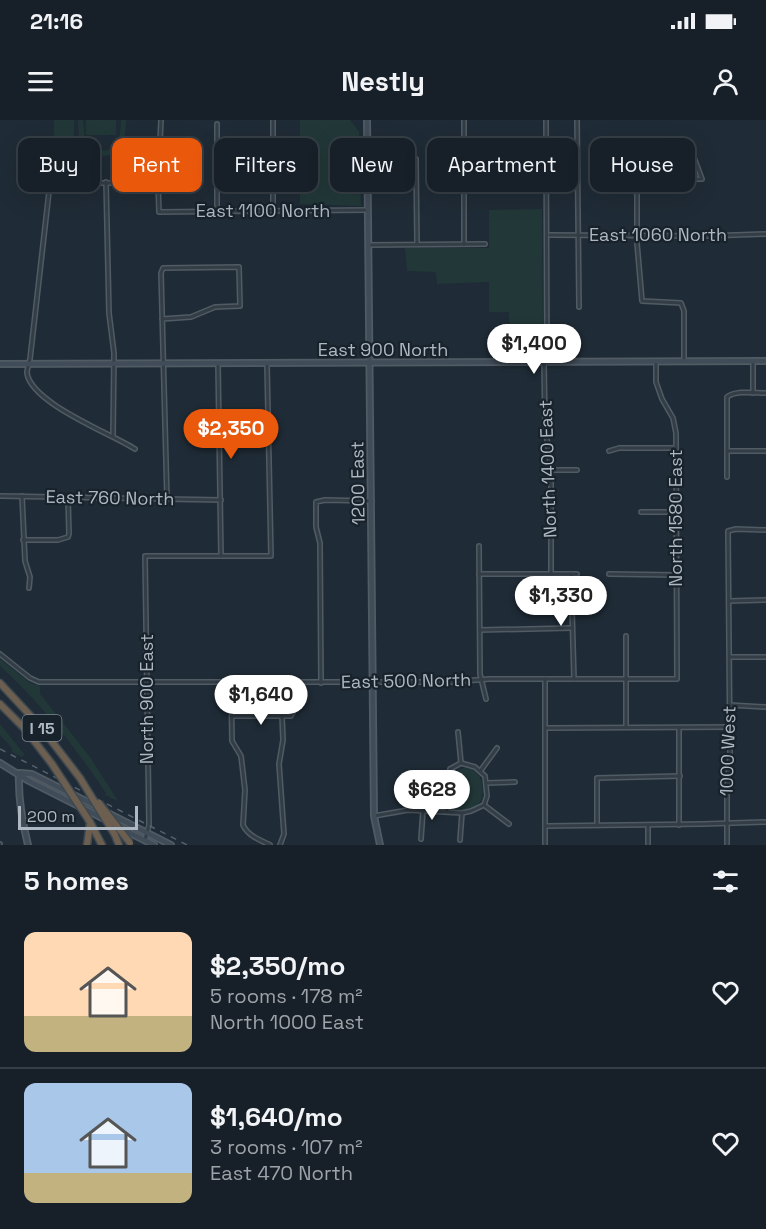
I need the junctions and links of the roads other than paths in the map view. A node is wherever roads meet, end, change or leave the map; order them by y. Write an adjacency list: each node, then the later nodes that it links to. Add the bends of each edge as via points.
1 (161, 120): 8 (street)
2 (273, 120): 18 (street)
3 (367, 120): 16 (main road, 1200 East)
4 (464, 120): 24 (street)
5 (546, 120): 33 (street, North 1400 East)
6 (577, 120): 21 (street)
7 (217, 124): 17 (street)
8 (160, 138)
9 (416, 159): 23 (street)
10 (695, 161): 11 (street, via 702,180)
11 (695, 180)
12 (106, 182): 13 (street); 35 (street, via 50,183); 36 (street)
13 (112, 182)
14 (158, 192): 17 (street, East 1100 North, via 159,212)
15 (636, 192): 22 (street)
16 (368, 210): 18 (street, East 1100 North); 26 (main road, 1200 East)
17 (217, 211): 18 (street, East 1100 North)
18 (273, 211)
19 (550, 234): 21 (street, East 1060 North)
20 (766, 234): 22 (street, East 1060 North)
21 (578, 235): 22 (street, East 1060 North); 27 (street)
22 (637, 235): 31 (street, via 642,301 681,303)
23 (417, 244): 24 (street); 26 (street)
24 (464, 244): 25 (street)
25 (485, 244)
26 (368, 245): 39 (main road, 1200 East)
27 (579, 307)
28 (162, 319): 28 (street, via 163,268 239,267 240,306 215,307 190,317); 37 (street)
29 (753, 361): 31 (main road, East 900 North); 32 (main road, East 900 North); 41 (street)
30 (656, 362): 31 (main road, East 900 North); 33 (main road, East 900 North); 44 (street, North 1580 East, via 656,382 673,418)
31 (684, 362)
32 (766, 362)
33 (546, 363): 39 (main road, East 900 North); 49 (street, North 1400 East, via 545,424)
34 (0, 364): 35 (main road, East 900 North)
35 (29, 364): 36 (main road, East 900 North); 43 (street, via 31,382 40,393 77,419)
36 (114, 364): 37 (main road, East 900 North); 43 (street)
37 (163, 364): 38 (main road, East 900 North); 55 (street)
38 (218, 364): 40 (main road, East 900 North); 56 (street)
39 (368, 364): 40 (main road, East 900 North); 57 (main road, 1200 East)
40 (267, 365): 63 (street, via 271,556)
41 (753, 393): 42 (street); 47 (street, via 728,395)
42 (766, 393)
43 (113, 436): 45 (street)
44 (676, 448): 46 (street); 59 (street, North 1580 East)
45 (135, 449)
46 (609, 451)
47 (727, 451): 48 (street); 51 (street)
48 (766, 451)
49 (551, 470): 50 (street); 65 (street, North 1400 East)
50 (577, 470)
51 (727, 477)
52 (0, 496): 53 (street, East 760 North)
53 (22, 496): 54 (street, East 760 North); 61 (street)
54 (68, 497): 55 (street, East 760 North); 61 (street, via 68,537)
55 (167, 499): 56 (street, East 760 North)
56 (221, 500): 63 (street)
57 (372, 501): 86 (main road, 1200 East); 89 (street, via 316,502 316,527 321,543)
58 (641, 512): 59 (street)
59 (677, 512): 69 (street, North 1580 East)
60 (766, 530): 72 (street, 1000 West, via 728,531)
61 (23, 540): 70 (street)
62 (479, 546): 64 (street)
63 (221, 556): 84 (street, North 900 East, via 145,556)
64 (479, 574): 65 (street); 74 (street)
65 (551, 574): 66 (street)
66 (571, 574): 67 (street); 73 (street)
67 (578, 574)
68 (609, 574): 69 (street)
69 (677, 575): 82 (street, North 1580 East)
70 (29, 588)
71 (766, 600): 72 (street)
72 (729, 601): 77 (street, 1000 West)
73 (572, 628): 74 (street); 80 (street)
74 (480, 630): 83 (street)
75 (626, 636): 81 (street)
76 (0, 654): 84 (street, East 500 North, via 35,681)
77 (730, 657): 78 (street); 92 (street, 1000 West)
78 (766, 657)
79 (545, 679): 80 (street, East 500 North); 83 (street, East 500 North); 97 (street)
80 (574, 679): 81 (street, East 500 North)
81 (626, 679): 82 (street, East 500 North); 98 (street)
82 (677, 679)
83 (480, 680): 86 (street, East 500 North); 90 (street)
84 (147, 682): 85 (street, East 500 North); 123 (street, North 900 East)
85 (231, 682): 88 (street, East 500 North); 94 (street)
86 (373, 682): 89 (street, East 500 North); 114 (main road, 1200 East)
87 (0, 683): 109 (highway, I 15, bridge, via 40,726)
88 (295, 683): 89 (street, East 500 North); 95 (street, via 295,708 291,716)
89 (321, 683)
90 (486, 699)
91 (0, 704): 115 (highway, I 15, bridge, via 25,729)
92 (730, 705): 93 (street); 96 (street, 1000 West)
93 (766, 707)
94 (232, 716): 95 (street); 134 (street, via 232,741 241,756 245,790 243,825)
95 (282, 716): 135 (street, via 279,764 284,834)
96 (730, 727): 99 (street); 116 (street, 1000 West)
97 (546, 728): 98 (street); 122 (street)
98 (626, 728): 99 (street)
99 (678, 728): 106 (street)
100 (458, 732): 103 (street)
101 (497, 748): 104 (street)
102 (0, 763): 105 (main road)
103 (461, 763): 104 (street); 112 (street, via 450,769)
104 (481, 770): 108 (street)
105 (20, 773): 123 (main road, via 32,774); 125 (main road); 128 (main road, via 18,792)
106 (680, 776): 119 (street, via 597,777); 121 (street)
107 (515, 782): 108 (street)
108 (487, 783): 110 (street)
109 (89, 791): 127 (highway, bridge); 131 (highway, I 15, bridge)
110 (484, 805): 113 (street); 118 (street)
111 (423, 810): 112 (street); 114 (street); 124 (street)
112 (447, 810): 113 (street)
113 (462, 813): 126 (street)
114 (374, 816): 136 (main road, 1200 East)
115 (90, 822): 129 (highway); 130 (highway, I 15)
116 (727, 822): 117 (street); 121 (street); 139 (street, 1000 West)
117 (766, 822)
118 (509, 824)
119 (597, 825): 120 (street); 122 (street)
120 (648, 825): 121 (street); 138 (street)
121 (680, 825)
122 (545, 826): 137 (street)
123 (147, 832): 125 (street, North 900 East); 133 (main road)
124 (421, 839)
125 (145, 840): 132 (main road)
126 (460, 840)
127 (130, 844)
128 (28, 845)
129 (87, 845)
130 (102, 845)
131 (120, 845)
132 (154, 845)
133 (171, 845)
134 (270, 845)
135 (280, 845)
136 (380, 845)
137 (545, 845)
138 (648, 845)
139 (727, 845)

